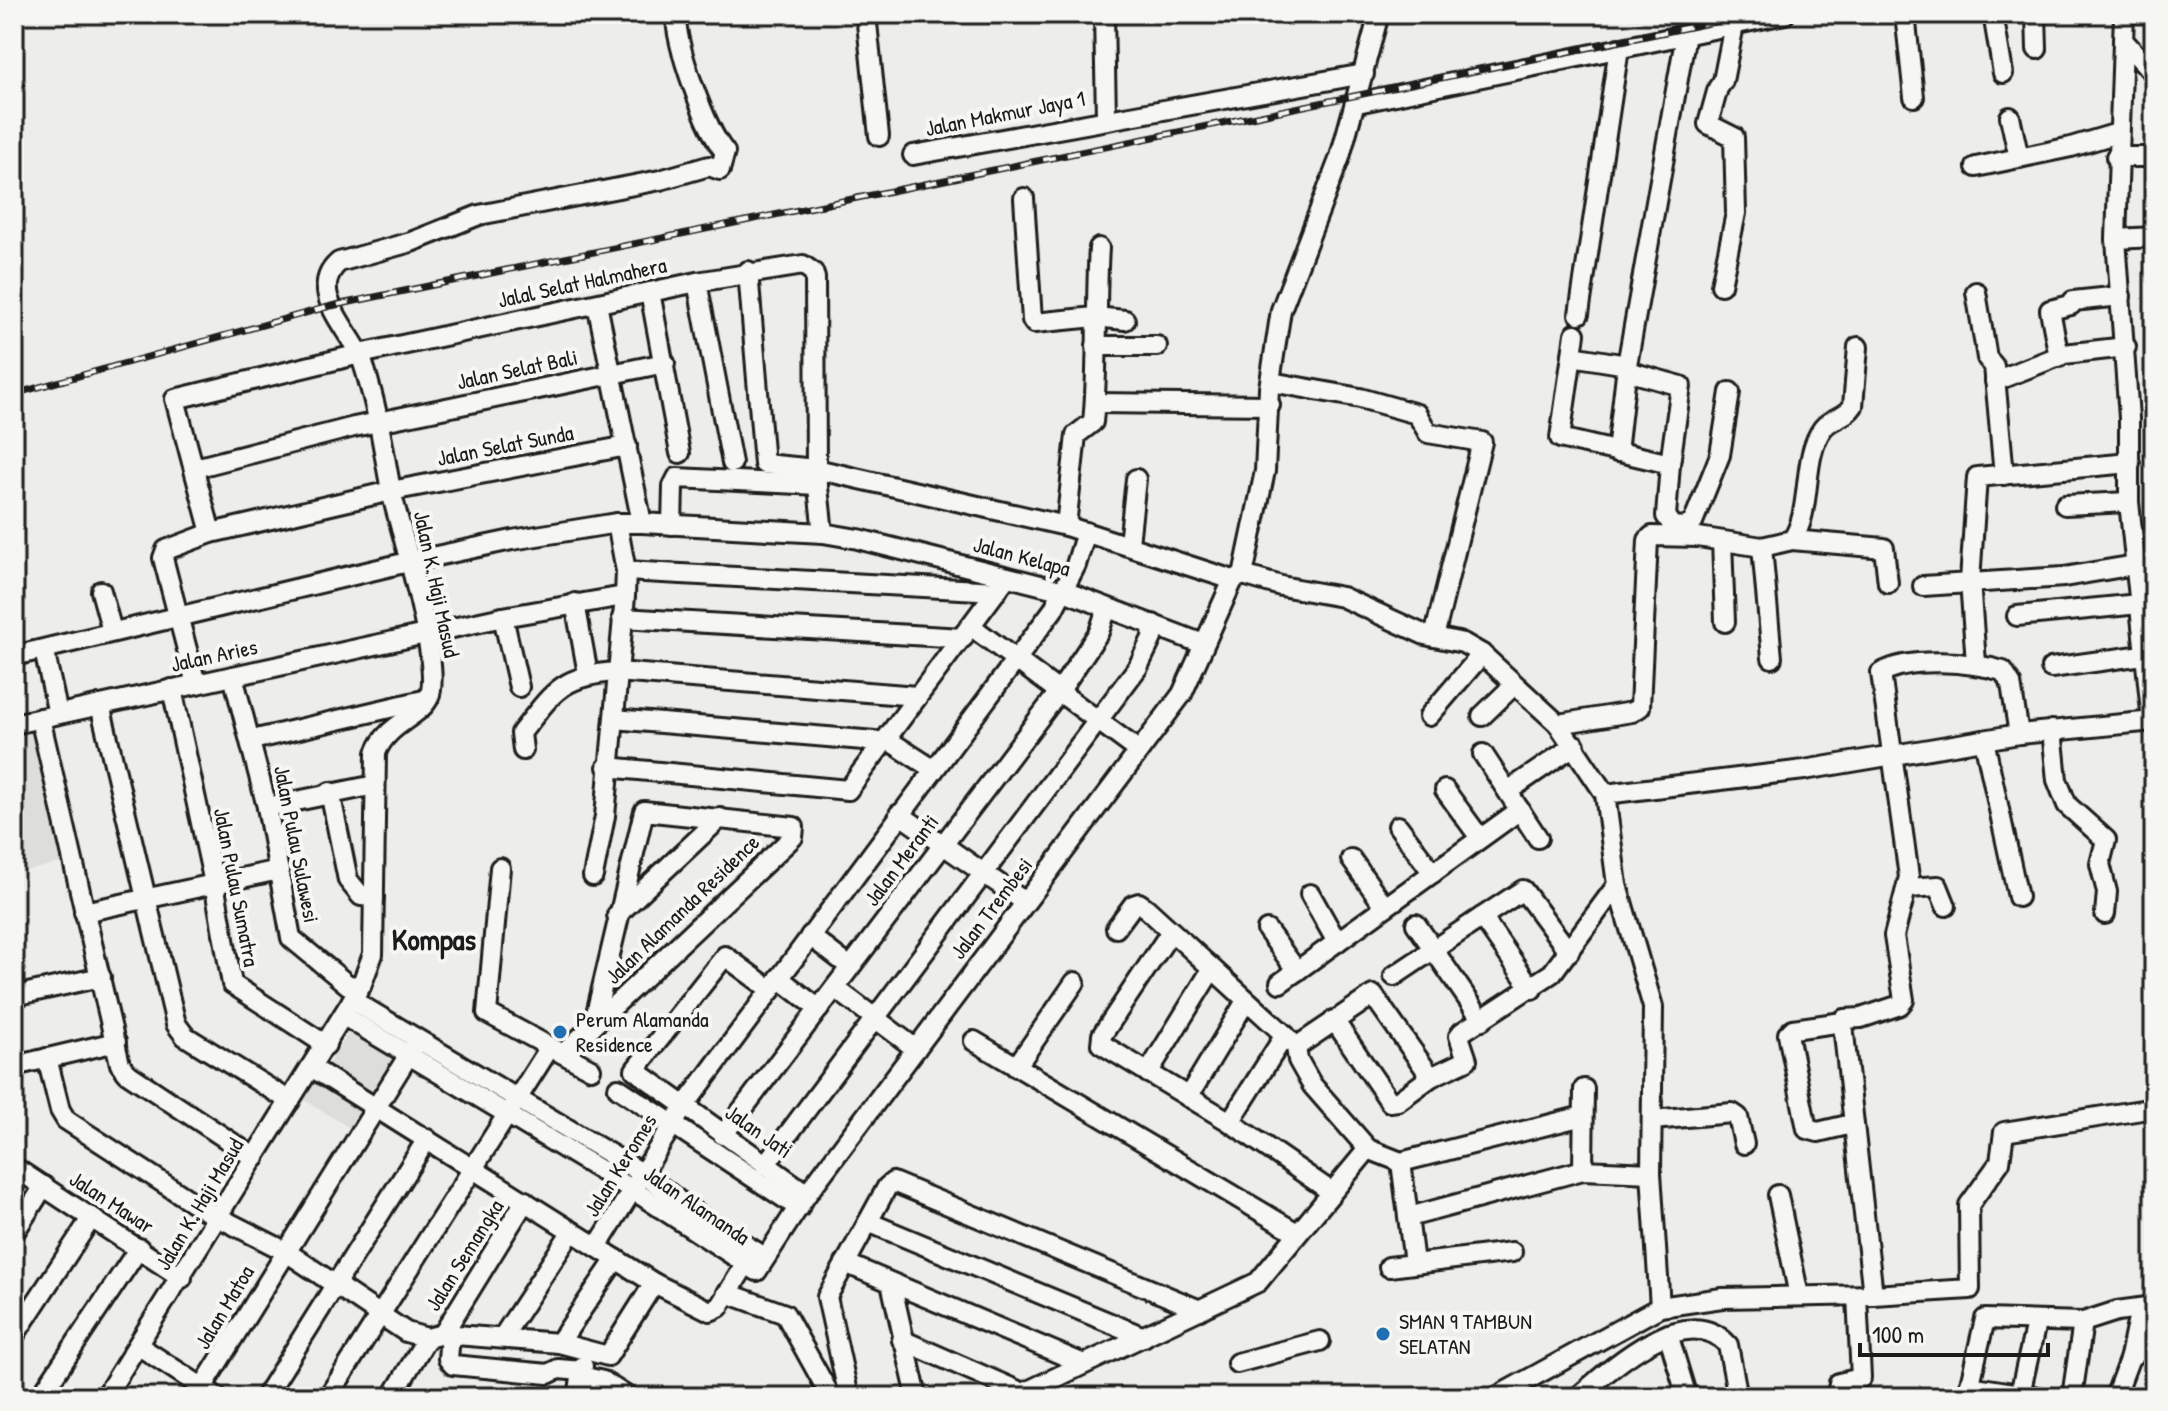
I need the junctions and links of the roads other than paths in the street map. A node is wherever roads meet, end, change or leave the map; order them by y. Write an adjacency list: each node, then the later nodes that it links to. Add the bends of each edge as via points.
1 (676, 14): 48 (street, Jalan K. Haji Masud, via 684,61 725,152 720,170 709,166 479,215 339,262 327,280 331,306)
2 (866, 14): 23 (street)
3 (1104, 14): 21 (street)
4 (1379, 14): 16 (street, Jalan Trembesi)
5 (1785, 14): 10 (street)
6 (1905, 14): 18 (street)
7 (1993, 14): 15 (street)
8 (2036, 14): 14 (street)
9 (2124, 14): 12 (street)
10 (1734, 25): 11 (street); 35 (street, via 1708,124 1734,137 1736,213)
11 (1686, 34): 13 (street); 52 (street)
12 (2123, 40): 17 (street); 22 (street)
13 (1619, 48): 19 (street); 40 (street)
14 (2037, 49)
15 (2003, 73)
16 (1364, 74): 19 (street, Jalan Trembesi); 21 (street, Jalan Makmur Jaya 1)
17 (2154, 74)
18 (1914, 97)
19 (1357, 103): 55 (street, Jalan Trembesi, via 1281,310)
20 (2010, 117): 27 (street)
21 (1106, 118): 24 (street, Jalan Makmur Jaya 1)
22 (2118, 133): 25 (street); 27 (street)
23 (879, 136)
24 (913, 155)
25 (2116, 157): 26 (street); 31 (street)
26 (2154, 157)
27 (2019, 158): 28 (street)
28 (1976, 167)
29 (1024, 198): 41 (street, via 1032,320)
30 (2154, 237): 31 (street)
31 (2116, 239): 38 (street)
32 (1099, 248): 41 (street)
33 (748, 271): 34 (street, Jalal Selat Halmahera); 68 (street, via 764,464); 68 (street, Jalal Selat Halmahera, via 803,265 813,272)
34 (697, 282): 36 (street, Jalal Selat Halmahera); 63 (street)
35 (1721, 285)
36 (650, 292): 39 (street, Jalal Selat Halmahera); 51 (street)
37 (1976, 292): 54 (street)
38 (2121, 296): 47 (street); 50 (street, via 2073,301 2050,310)
39 (597, 304): 48 (street, Jalal Selat Halmahera); 53 (street)
40 (1579, 314)
41 (1095, 317): 42 (street); 44 (street)
42 (1125, 320)
43 (1575, 334): 49 (street)
44 (1096, 346): 45 (street); 57 (street)
45 (1157, 346)
46 (1858, 347): 80 (street, via 1853,406 1821,432 1809,467 1802,525)
47 (2126, 347): 50 (street); 64 (street)
48 (360, 354): 59 (street, Jalan K. Haji Masud); 66 (street, Jalal Selat Halmahera, via 175,399)
49 (1572, 356): 52 (street); 61 (street, via 1559,435)
50 (2059, 357): 54 (street)
51 (665, 363): 53 (street, Jalan Selat Bali); 62 (street)
52 (1627, 368): 61 (street); 65 (street, via 1681,386)
53 (612, 374): 59 (street, Jalan Selat Bali); 60 (street)
54 (1995, 381): 67 (street)
55 (1271, 382): 58 (street, Jalan Trembesi); 107 (street, via 1417,414 1428,433 1482,442)
56 (1730, 392): 65 (street, via 1720,455 1693,522 1686,527 1673,526 1666,516)
57 (1095, 403): 58 (street); 76 (street, via 1093,422 1076,435)
58 (1270, 405): 87 (street, Jalan Trembesi, via 1265,471)
59 (380, 422): 66 (street, Jalan Selat Bali); 70 (street, Jalan K. Haji Masud)
60 (627, 446): 70 (street, Jalan Selat Sunda); 74 (street)
61 (1617, 452): 65 (street)
62 (680, 453)
63 (732, 463)
64 (2130, 463): 67 (street); 71 (street)
65 (1670, 464)
66 (195, 468): 78 (street)
67 (2004, 475): 88 (street, via 1977,478)
68 (817, 477): 75 (street, via 677,478); 76 (street); 79 (street)
69 (1136, 479): 82 (street)
70 (391, 491): 78 (street, Jalan Selat Sunda); 84 (street, Jalan K. Haji Masud)
71 (2129, 502): 72 (street); 85 (street)
72 (2065, 505)
73 (617, 523): 74 (street, Jalan Kelapa); 84 (street, Jalan Kelapa); 86 (street)
74 (642, 523): 75 (street, Jalan Kelapa)
75 (672, 525): 79 (street, Jalan Kelapa)
76 (1066, 526): 77 (street)
77 (1086, 532): 82 (street); 93 (street, Jalan Keromes)
78 (211, 533): 99 (street, Jalan Selat Sunda, via 164,553)
79 (823, 533): 90 (street, Jalan Kelapa, via 915,552)
80 (1792, 540): 83 (street); 89 (street, via 1884,548)
81 (1722, 541): 83 (street); 102 (street); 136 (street, via 1652,536 1648,540 1640,707)
82 (1129, 544): 87 (street)
83 (1762, 547): 114 (street)
84 (408, 562): 99 (street, Jalan Kelapa); 106 (street, Jalan K. Haji Masud)
85 (2135, 565): 88 (street, via 2064,577); 96 (street)
86 (626, 571): 90 (street); 101 (street)
87 (1238, 577): 107 (street, via 1342,597); 108 (street, Jalan Trembesi)
88 (1970, 581): 91 (street); 115 (street)
89 (1888, 583)
90 (1001, 585): 93 (street, Jalan Kelapa); 105 (street)
91 (1923, 586)
92 (101, 591): 104 (street)
93 (1064, 591): 97 (street, Jalan Kelapa); 113 (street, Jalan Keromes)
94 (624, 596): 95 (street, Jalan Aries)
95 (575, 603): 100 (street, Jalan Aries); 118 (street)
96 (2144, 607): 98 (street); 111 (street)
97 (1107, 608): 103 (street, Jalan Kelapa); 124 (street, Jalan Meranti, via 1099,632)
98 (2017, 616)
99 (180, 617): 104 (street, Jalan Kelapa); 120 (street)
100 (503, 617): 106 (street, Jalan Aries); 122 (street)
101 (622, 618): 105 (street); 117 (street)
102 (1725, 622)
103 (1153, 624): 108 (street, Jalan Kelapa); 133 (street, via 1147,653)
104 (112, 631): 109 (street, Jalan Kelapa)
105 (967, 633): 113 (street); 125 (street)
106 (425, 634): 119 (street, Jalan Aries); 126 (street, Jalan K. Haji Masud, via 432,674)
107 (1434, 637): 110 (street, via 1463,643)
108 (1203, 644): 144 (street, Jalan Trembesi, via 1182,694)
109 (44, 650): 112 (street, Jalan Kelapa); 128 (street)
110 (1482, 654): 121 (street); 129 (street)
111 (2143, 655): 116 (street); 134 (street)
112 (14, 656)
113 (1014, 658): 124 (street); 148 (street, Jalan Keromes)
114 (1772, 658)
115 (1976, 663): 138 (street, via 2008,676); 146 (street, via 1896,665 1881,673)
116 (2051, 668)
117 (617, 672): 118 (street); 125 (street); 132 (street)
118 (588, 674): 143 (street, via 555,690 521,733)
119 (233, 676): 120 (street, Jalan Aries); 139 (street, Jalan Pulau Sulawesi)
120 (196, 684): 123 (street, Jalan Aries)
121 (1514, 685): 130 (street); 136 (street)
122 (519, 687)
123 (172, 689): 127 (street, Jalan Aries); 168 (street, Jalan Pulau Sumatra)
124 (1059, 692): 133 (street); 161 (street, Jalan Meranti)
125 (917, 696): 141 (street)
126 (429, 699): 139 (street); 149 (street, Jalan K. Haji Masud, via 383,737 376,753)
127 (100, 705): 128 (street, Jalan Aries); 174 (street)
128 (58, 714): 131 (street, Jalan Aries)
129 (1429, 716)
130 (1482, 716)
131 (40, 718): 135 (street, Jalan Aries); 178 (street)
132 (614, 719): 141 (street); 147 (street)
133 (1097, 720): 144 (street); 165 (street)
134 (2153, 721): 137 (street)
135 (14, 724)
136 (1558, 724): 142 (street)
137 (2052, 730): 138 (street); 179 (street, via 2062,795 2106,840 2100,864 2107,892)
138 (2019, 734): 140 (street)
139 (252, 740): 154 (street, Jalan Pulau Sulawesi)
140 (1984, 740): 146 (street); 173 (street)
141 (887, 741): 147 (street, via 848,790); 148 (street)
142 (1575, 745): 151 (street); 153 (street)
143 (523, 750)
144 (1139, 751): 175 (street, Jalan Trembesi)
145 (1483, 754): 151 (street)
146 (1892, 756): 153 (street); 170 (street)
147 (607, 767): 167 (street, via 605,816)
148 (933, 769): 156 (street, Jalan Keromes)
149 (375, 785): 152 (street); 172 (street, Jalan K. Haji Masud)
150 (1445, 790): 159 (street)
151 (1508, 791): 155 (street)
152 (330, 792): 154 (street); 172 (street, via 348,880 361,896)
153 (1605, 794): 169 (street)
154 (267, 807): 164 (street, Jalan Pulau Sulawesi)
155 (1520, 810): 159 (street); 160 (street)
156 (899, 814): 161 (street); 186 (street, Jalan Keromes)
157 (720, 818): 180 (street); 180 (street, via 644,811); 207 (street, Jalan Alamanda Residence, via 791,825 796,830)
158 (1398, 826): 166 (street)
159 (1480, 838): 166 (street)
160 (1538, 838)
161 (943, 844): 165 (street); 190 (street, Jalan Meranti)
162 (1351, 859): 177 (street)
163 (500, 868): 215 (street, via 485,1007 493,1018)
164 (279, 870): 168 (street); 201 (street, Jalan Pulau Sulawesi, via 291,938 348,985)
165 (984, 872): 175 (street); 204 (street)
166 (1433, 873): 177 (street)
167 (593, 876)
168 (214, 883): 174 (street); 213 (street, Jalan Pulau Sumatra, via 232,984)
169 (1617, 885): 189 (street); 233 (street, via 1653,1007)
170 (1909, 888): 176 (street, via 1938,886); 208 (street, via 1894,936 1902,1003)
171 (1310, 894): 187 (street)
172 (374, 897): 201 (street, Jalan K. Haji Masud, via 373,954)
173 (2018, 897)
174 (146, 899): 178 (street); 227 (street, via 178,1029)
175 (1025, 902): 214 (street, Jalan Trembesi)
176 (1946, 906)
177 (1385, 907): 187 (street)
178 (84, 912): 194 (street)
179 (2105, 914)
180 (617, 915): 207 (street)
181 (1482, 917): 188 (street); 189 (street, via 1523,890); 199 (street)
182 (1416, 924): 188 (street)
183 (1116, 928): 185 (street, via 1139,903)
184 (1267, 930): 192 (street)
185 (1170, 933): 191 (street); 222 (street, via 1099,1041)
186 (810, 936): 190 (street); 197 (street, Jalan Keromes)
187 (1337, 942): 192 (street)
188 (1434, 950): 193 (street); 206 (street)
189 (1569, 952): 199 (street)
190 (850, 967): 198 (street, Jalan Meranti)
191 (1212, 969): 202 (street); 222 (street)
192 (1297, 971): 196 (street)
193 (1394, 976)
194 (101, 977): 200 (street); 212 (street)
195 (1075, 982): 220 (street)
196 (1280, 983)
197 (775, 984): 203 (street); 231 (street, Jalan Keromes); 231 (street, via 725,956 641,1061 635,1070)
198 (835, 988): 203 (street, Jalan Meranti); 204 (street)
199 (1532, 989): 206 (street)
200 (14, 996)
201 (352, 1001): 209 (street, Jalan Alamanda); 213 (street, Jalan K. Haji Masud); 216 (street, Jalan Alamanda)
202 (1246, 1001): 211 (street); 226 (street)
203 (819, 1009): 236 (street, Jalan Meranti)
204 (874, 1020): 214 (street); 242 (street)
205 (1334, 1020): 211 (street); 223 (street, via 1373,995); 223 (street, via 1390,1102)
206 (1482, 1020): 223 (street, via 1459,1036 1467,1060)
207 (594, 1022): 215 (street, Jalan Alamanda Residence)
208 (1843, 1022): 235 (street); 235 (street, via 1788,1034 1807,1129 1818,1132)
209 (418, 1039): 216 (street, Jalan Matoa); 229 (street, Jalan Alamanda)
210 (974, 1041): 220 (street)
211 (1290, 1041): 234 (street); 239 (street, via 1312,1085)
212 (116, 1042): 217 (street); 240 (street, via 127,1073)
213 (326, 1045): 219 (street, Jalan K. Haji Masud)
214 (916, 1049): 253 (street, Jalan Trembesi)
215 (557, 1050): 221 (street); 229 (street, Jalan Alamanda Residence)
216 (408, 1056): 228 (street, Jalan Matoa); 229 (street, Jalan Alamanda)
217 (47, 1058): 218 (street); 256 (street, via 66,1120)
218 (14, 1066)
219 (311, 1067): 227 (street, Jalan K. Haji Masud); 228 (street, Jalan Keromes)
220 (1016, 1067): 261 (street)
221 (591, 1069)
222 (1148, 1073): 226 (street)
223 (1431, 1077)
224 (618, 1088): 231 (street)
225 (1584, 1089): 232 (street)
226 (1188, 1097): 234 (street)
227 (290, 1101): 240 (street, Jalan K. Haji Masud)
228 (376, 1107): 237 (street, Jalan Keromes); 264 (street, Jalan Matoa)
229 (512, 1108): 244 (street, Jalan Alamanda Residence); 246 (street, Jalan Alamanda); 249 (street, Jalan Alamanda)
230 (2154, 1108): 277 (street, via 2008,1129 1997,1167 1969,1205 1972,1287)
231 (679, 1116): 236 (street, Jalan Jati); 246 (street, Jalan Keromes); 253 (street, Jalan Jati)
232 (1583, 1116): 241 (street); 245 (street)
233 (1652, 1120): 238 (street, via 1732,1113 1738,1117); 247 (street)
234 (1230, 1122): 250 (street)
235 (1852, 1124): 277 (street, via 1872,1263)
236 (723, 1135): 242 (street, Jalan Jati)
237 (427, 1139): 244 (street, Jalan Keromes); 274 (street)
238 (1744, 1144)
239 (1368, 1149): 241 (street); 250 (street)
240 (255, 1158): 256 (street, Jalan K. Haji Masud)
241 (1401, 1162): 255 (street)
242 (765, 1165): 253 (street, Jalan Jati)
243 (14, 1167): 248 (street, Jalan Mawar)
244 (473, 1169): 252 (street, Jalan Keromes); 281 (street, Jalan Alamanda Residence)
245 (1583, 1170): 247 (street); 255 (street)
246 (642, 1173): 249 (street, Jalan Keromes); 258 (street, Jalan Alamanda)
247 (1651, 1173): 278 (street)
248 (44, 1186): 254 (street, Jalan Mawar); 260 (street)
249 (633, 1190): 258 (street, Jalan Alamanda); 262 (street, Jalan Keromes)
250 (1330, 1191): 261 (street)
251 (1778, 1195): 276 (street)
252 (525, 1201): 259 (street, Jalan Keromes); 286 (street, Jalan Semangka)
253 (803, 1201): 266 (street, Jalan Trembesi)
254 (92, 1217): 263 (street, Jalan Mawar); 285 (street)
255 (1409, 1217): 269 (street)
256 (219, 1218): 264 (street); 271 (street, Jalan K. Haji Masud)
257 (868, 1222): 268 (street); 280 (street, via 887,1187 902,1183); 288 (street)
258 (697, 1225): 266 (street, Jalan Alamanda)
259 (572, 1231): 262 (street, Jalan Keromes); 287 (street)
260 (14, 1233)
261 (1297, 1233): 280 (street, via 1258,1282)
262 (597, 1247): 267 (street, Jalan Keromes)
263 (139, 1248): 271 (street, Jalan Mawar); 305 (street)
264 (285, 1251): 274 (street); 300 (street, Jalan Matoa)
265 (1512, 1252): 269 (street)
266 (755, 1258): 275 (street, Jalan Trembesi)
267 (616, 1259): 272 (street, Jalan Keromes); 292 (street)
268 (845, 1263): 273 (street); 313 (street, via 827,1297)
269 (1414, 1263): 270 (street)
270 (1389, 1267)
271 (182, 1278): 293 (street, Jalan K. Haji Masud)
272 (654, 1283): 275 (street, Jalan Keromes, via 713,1311); 294 (street, via 608,1356)
273 (891, 1283): 289 (street); 297 (street)
274 (335, 1287): 281 (street); 307 (street)
275 (727, 1293): 312 (street, via 778,1310 789,1320)
276 (1799, 1296): 277 (street); 278 (street, via 1722,1298)
277 (1865, 1296): 318 (street, via 1861,1378 1839,1383)
278 (1660, 1307): 315 (street)
279 (2147, 1307): 282 (street); 295 (street)
280 (1200, 1310): 288 (street)
281 (380, 1317): 286 (street, via 406,1332); 308 (street, Jalan Alamanda Residence)
282 (2083, 1322): 283 (street); 319 (street)
283 (2036, 1323): 301 (street, via 1985,1319); 304 (street)
284 (1668, 1334): 303 (street, via 1642,1344); 316 (street); 317 (street, via 1696,1331 1723,1339 1732,1356)
285 (14, 1336)
286 (440, 1336): 287 (street); 298 (street, via 450,1363); 309 (street, Jalan Semangka)
287 (493, 1337): 292 (street); 298 (street)
288 (1144, 1337): 297 (street)
289 (902, 1340): 302 (street); 314 (street)
290 (1320, 1341): 296 (street)
291 (2154, 1342): 295 (street)
292 (559, 1343): 294 (street)
293 (139, 1346): 300 (street); 306 (street, Jalan K. Haji Masud)
294 (585, 1351): 299 (street)
295 (2130, 1357): 320 (street)
296 (1237, 1363)
297 (1084, 1364): 302 (street)
298 (483, 1367): 299 (street)
299 (582, 1374): 310 (street); 311 (street)
300 (210, 1392)
301 (1968, 1392): 304 (street)
302 (1019, 1395)
303 (1582, 1395)
304 (2030, 1395)
305 (40, 1397)
306 (105, 1397)
307 (265, 1397)
308 (328, 1397)
309 (392, 1397)
310 (578, 1397)
311 (628, 1397)
312 (831, 1397)
313 (849, 1397)
314 (917, 1397)
315 (1496, 1397)
316 (1687, 1397)
317 (1738, 1397)
318 (1837, 1397)
319 (2072, 1397)
320 (2115, 1397)

